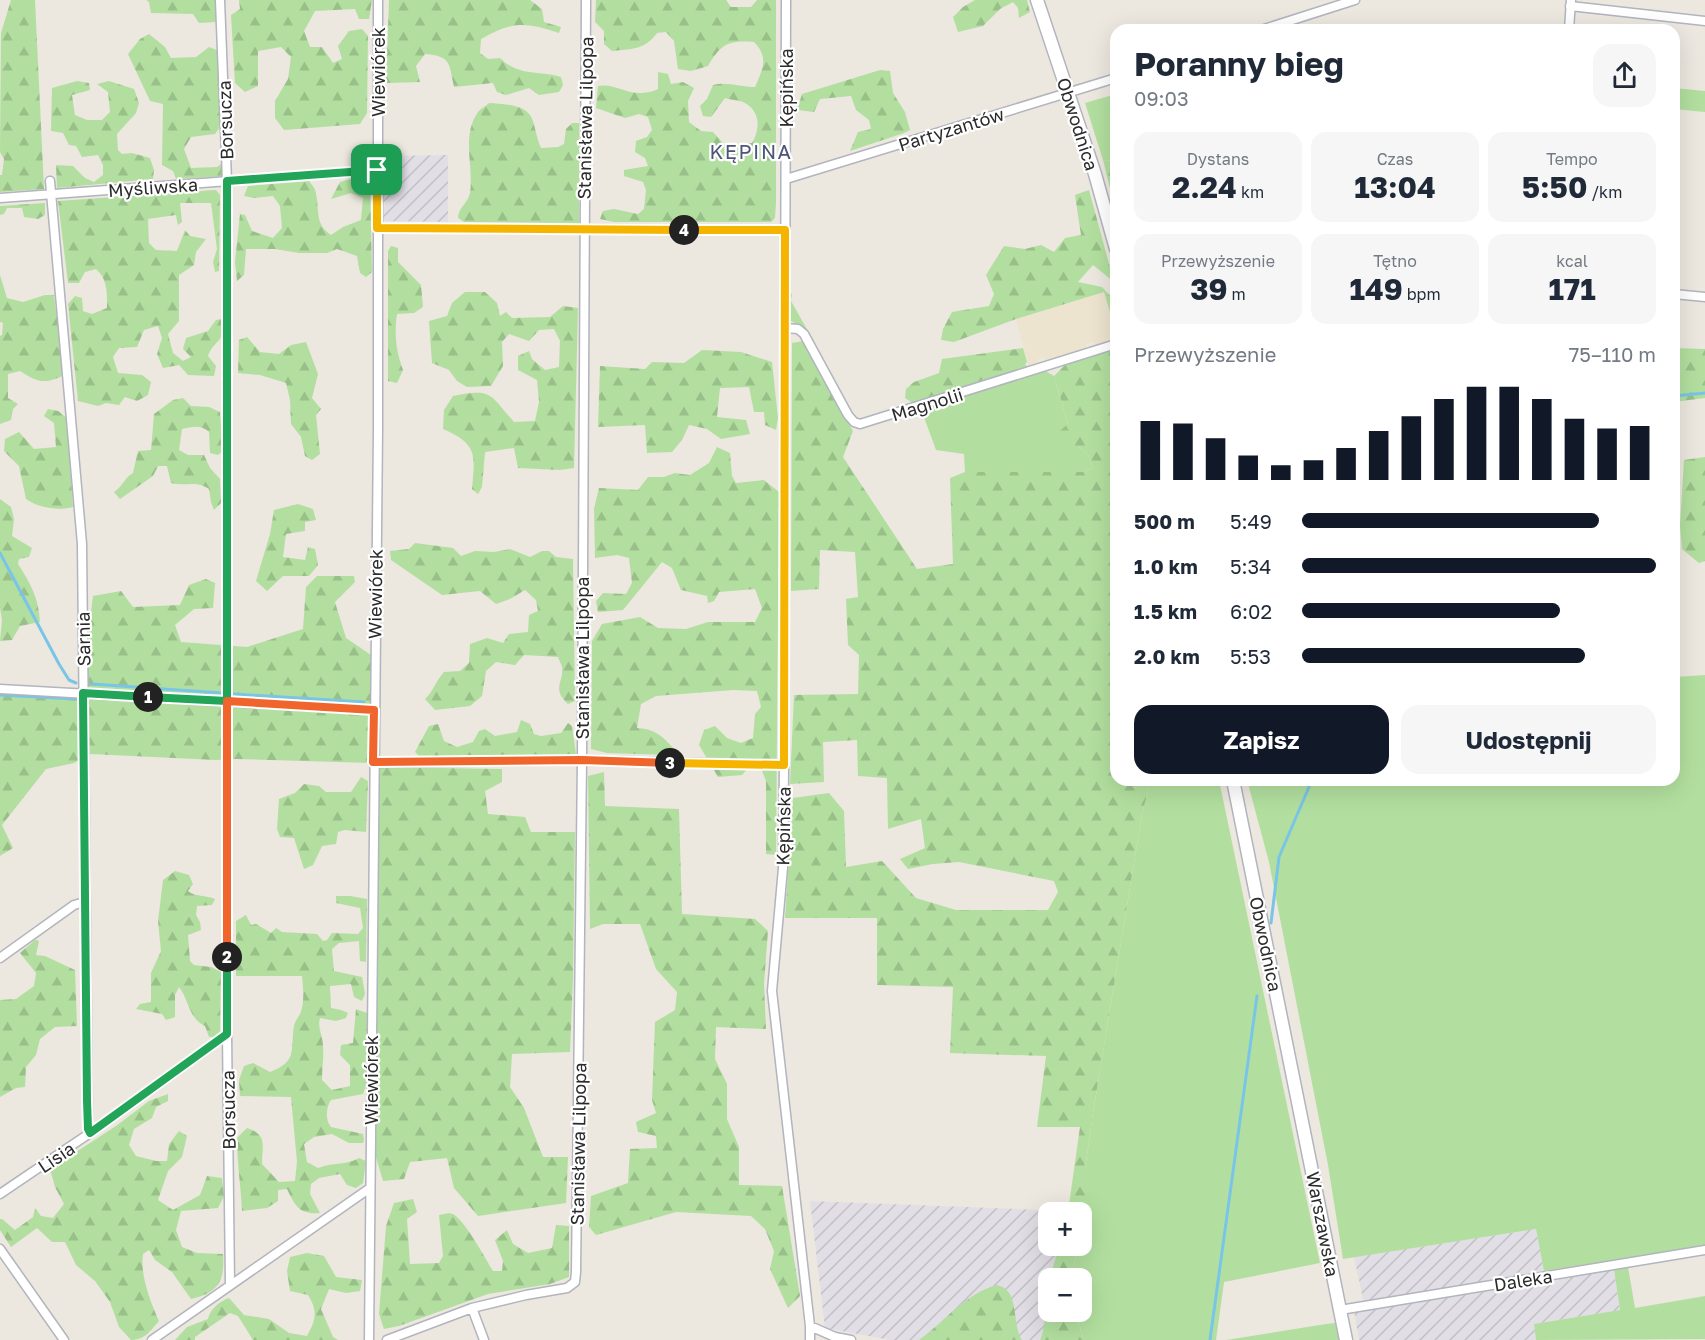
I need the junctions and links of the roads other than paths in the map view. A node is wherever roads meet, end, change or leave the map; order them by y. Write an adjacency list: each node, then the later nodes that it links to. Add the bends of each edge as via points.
1 (220, 0): 16 (street, Borsucza)
2 (378, 0): 13 (street, Wiewiórek)
3 (586, 0): 21 (street, Stanisława Lilpopa)
4 (786, 0): 14 (street, Kępińska)
5 (1037, 0): 12 (main road, Obwodnica)
6 (1355, 0): 9 (street)
7 (1570, 3): 8 (street); 10 (street)
8 (1705, 21)
9 (1280, 24)
10 (1569, 24)
11 (1110, 80): 12 (street, Partyzantów)
12 (1068, 93): 14 (street, Partyzantów); 20 (main road, Obwodnica)
13 (377, 170): 16 (street, Myśliwska); 19 (street, Wiewiórek)
14 (786, 179): 22 (street, Kępińska)
15 (50, 181): 17 (street, Sarnia)
16 (227, 181): 17 (street, Myśliwska); 29 (street, Borsucza)
17 (50, 194): 18 (street, Myśliwska); 28 (street, Sarnia, via 82,544)
18 (0, 198)
19 (377, 228): 21 (street); 30 (street, Wiewiórek)
20 (1110, 228)
21 (584, 230): 22 (street); 31 (street, Stanisława Lilpopa)
22 (785, 230): 25 (street, Kępińska)
23 (1680, 295): 24 (street)
24 (1705, 297)
25 (785, 328): 26 (street, Magnolii, via 804,334 848,415 860,424); 33 (street, Kępińska)
26 (1110, 346)
27 (0, 688): 28 (street)
28 (83, 693): 29 (street); 35 (street, Sarnia)
29 (227, 701): 30 (street); 37 (street, Borsucza)
30 (374, 710): 32 (street, Wiewiórek)
31 (582, 760): 32 (street); 33 (street); 45 (street, Stanisława Lilpopa, via 575,1282 567,1288)
32 (373, 762): 40 (street, Wiewiórek)
33 (784, 765): 47 (street, Kępińska, via 783,868 772,991)
34 (1234, 786): 38 (main road, Obwodnica)
35 (85, 902): 36 (street, via 74,905); 39 (street, Sarnia)
36 (0, 958)
37 (227, 1034): 39 (street, Lisia); 44 (street, Borsucza)
38 (1299, 1108): 46 (main road, Warszawska)
39 (90, 1133): 41 (street, Lisia)
40 (370, 1188): 44 (street); 50 (street, Wiewiórek)
41 (0, 1194)
42 (0, 1249): 48 (street)
43 (1705, 1250): 46 (street, Daleka)
44 (230, 1284): 49 (street)
45 (472, 1308): 51 (street); 52 (street)
46 (1340, 1310): 55 (main road, Warszawska)
47 (810, 1326): 53 (street, Kępińska); 54 (street)
48 (64, 1340)
49 (152, 1340)
50 (369, 1340)
51 (387, 1340)
52 (484, 1340)
53 (810, 1340)
54 (851, 1340)
55 (1346, 1340)

